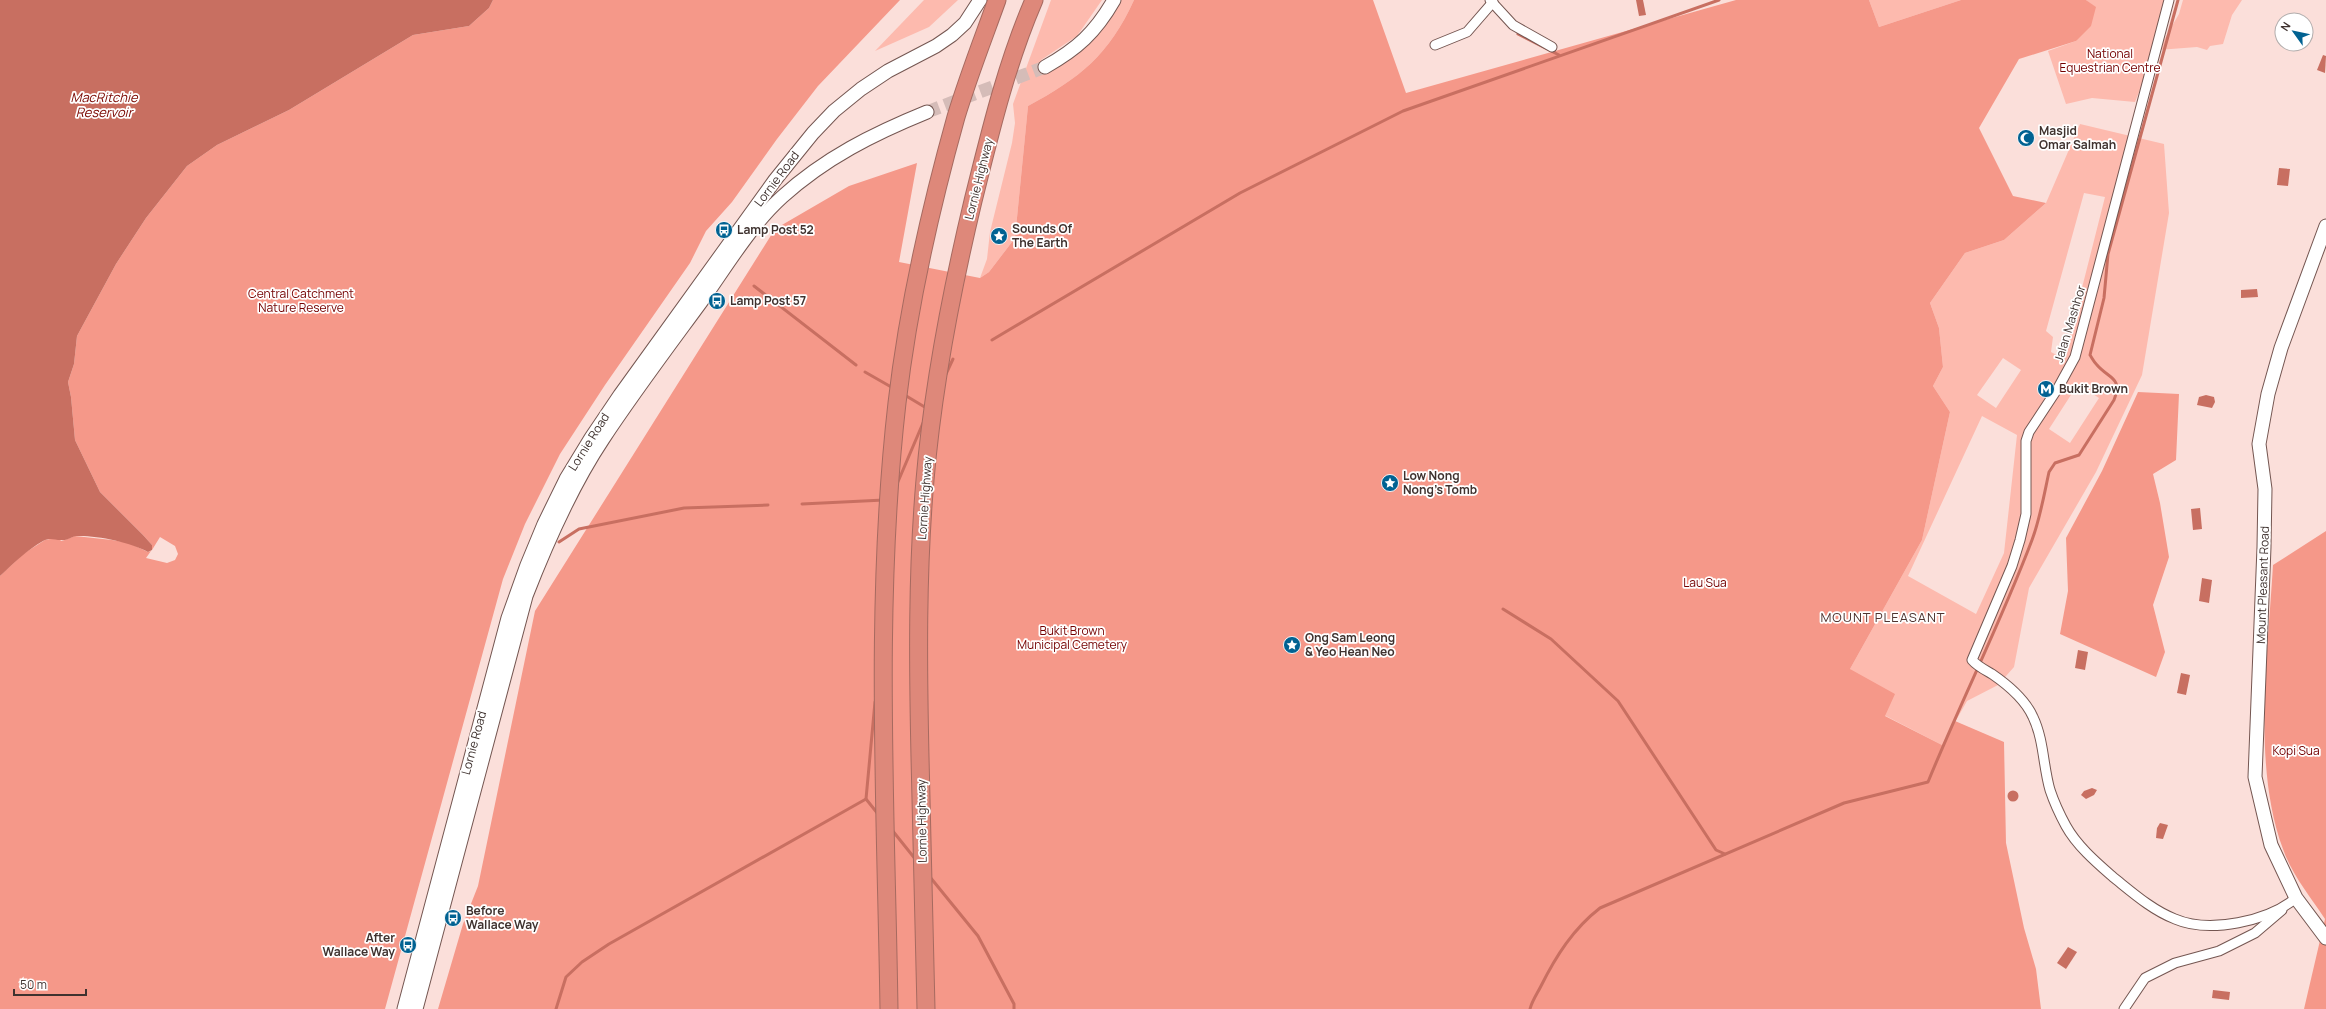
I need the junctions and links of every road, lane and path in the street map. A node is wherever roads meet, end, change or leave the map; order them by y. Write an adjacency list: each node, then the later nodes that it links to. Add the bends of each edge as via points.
1 (980, 0): 12 (street, Lornie Road, via 965,23 952,36 861,89 812,133 775,180 620,395 566,479 530,558 508,618)
2 (997, 0): 17 (highway, via 957,115 925,242 909,320 897,401 889,479 884,672)
3 (1034, 0): 18 (highway, Lornie Highway, via 993,121 962,246 932,407 920,565 919,677)
4 (1114, 0): 9 (street, via 1085,41)
5 (2169, 0): 13 (street, Jalan Mashhor, via 2075,357 2058,388 2033,424 2026,441 2026,514 2022,533 2012,566 1972,660 2010,688 2033,716 2050,790 2067,827 2095,862 2142,901 2176,920 2207,925 2229,925 2249,921)
6 (1492, 1): 7 (street, via 1467,32); 8 (street, via 1513,25)
7 (1435, 45)
8 (1552, 47)
9 (1044, 67)
10 (927, 112): 12 (street, Lornie Road, via 879,131 823,164 781,198 751,233 602,440 578,480 543,554 526,596)
11 (2326, 226): 13 (street, Mount Pleasant Road, via 2281,348 2268,394 2259,444 2264,489 2264,547 2255,778 2271,845)
12 (483, 730): 15 (street, Lornie Road); 16 (street, Lornie Road)
13 (2292, 902): 14 (street, Mount Pleasant Road); 19 (street, via 2255,933 2219,951 2175,963 2145,978)
14 (2326, 938)
15 (404, 1009)
16 (416, 1009)
17 (889, 1009)
18 (926, 1009)
19 (2124, 1009)

